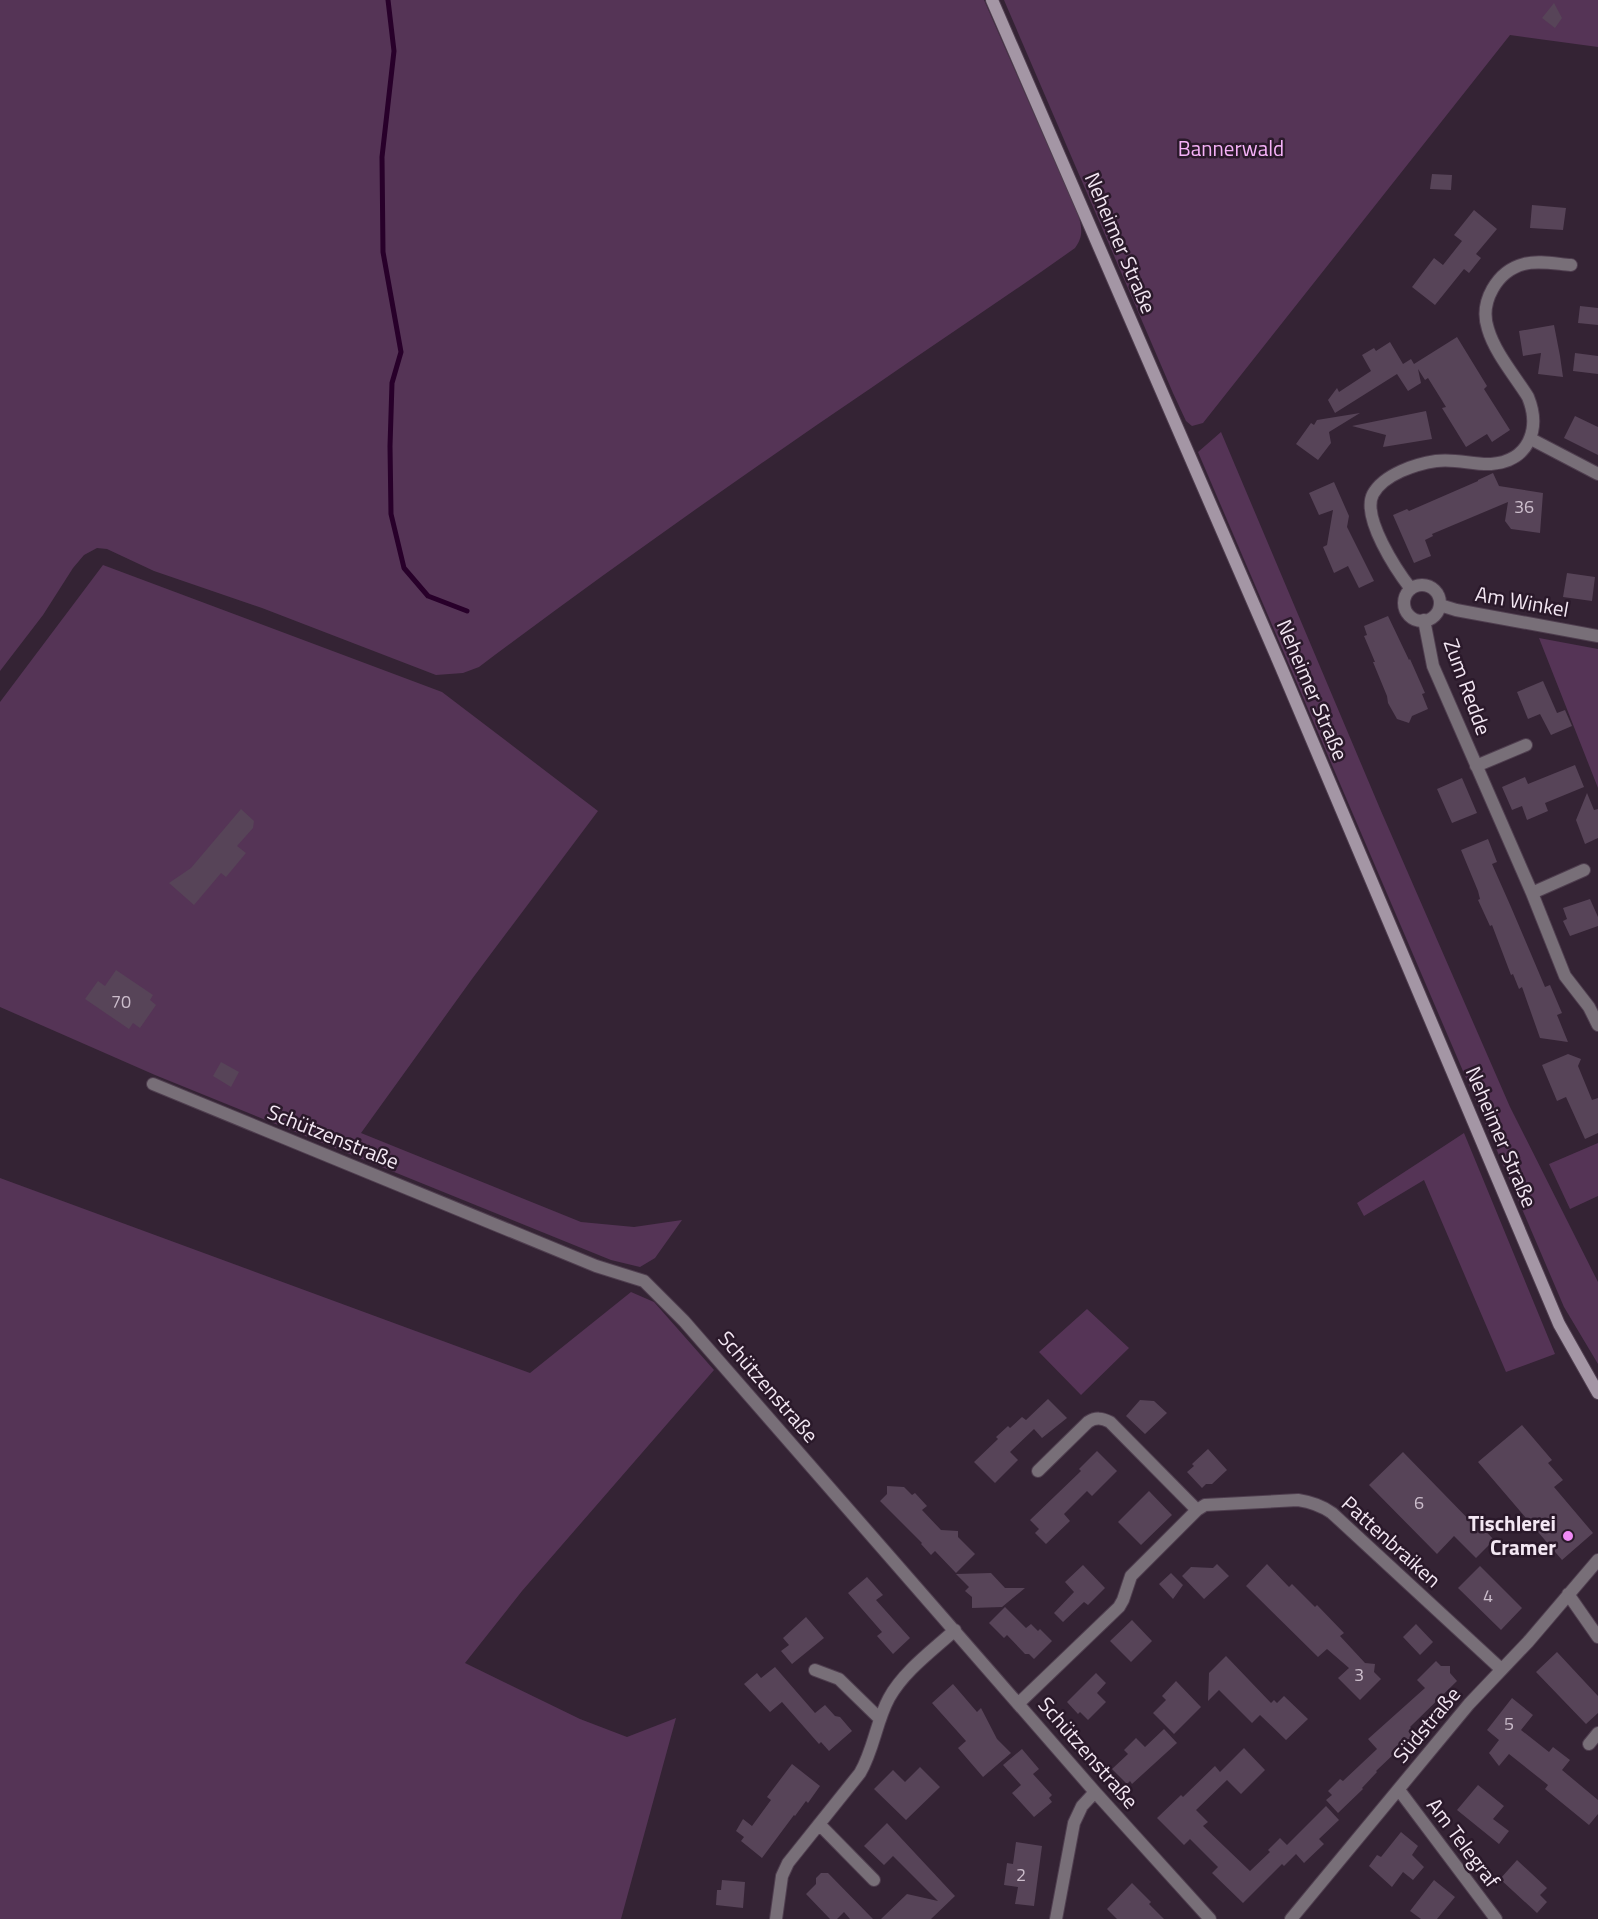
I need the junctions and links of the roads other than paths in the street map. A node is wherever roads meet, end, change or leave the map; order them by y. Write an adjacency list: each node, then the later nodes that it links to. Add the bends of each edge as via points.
1 (993, 0): 16 (main road, Neheimer Straße, via 1559,1324)
2 (1571, 265): 3 (street, via 1526,263 1501,278 1486,301 1487,328 1492,340 1532,407)
3 (1531, 439): 4 (street); 5 (street, via 1515,455 1491,464 1459,460 1417,466 1382,483 1372,495 1374,521 1387,554)
4 (1598, 474)
5 (1411, 589): 6 (street, via 1418,585 1431,587); 7 (street, Zum Redde, via 1406,594 1405,609 1416,620)
6 (1440, 605): 7 (street, Zum Redde, via 1434,615); 8 (street, Am Winkel)
7 (1424, 620): 10 (street, Zum Redde, via 1434,666)
8 (1598, 636)
9 (1526, 745): 10 (street, Zum Redde)
10 (1476, 766): 12 (street, Zum Redde)
11 (1584, 870): 12 (street)
12 (1532, 893): 13 (street, Zum Redde, via 1565,976)
13 (1593, 1006): 14 (street, Zum Redde)
14 (1598, 1025)
15 (153, 1084): 21 (street, Schützenstraße, via 596,1266 644,1281 684,1321)
16 (1598, 1392)
17 (1038, 1471): 18 (street, via 1088,1422 1104,1419)
18 (1197, 1510): 23 (street, Pattenbraiken, via 1205,1505 1298,1500 1322,1506); 25 (street, via 1131,1576 1119,1606)
19 (1598, 1560): 20 (street, Südstraße)
20 (1568, 1594): 22 (street); 23 (street, Südstraße)
21 (955, 1630): 25 (street, Schützenstraße); 26 (street, via 904,1677)
22 (1598, 1637)
23 (1501, 1669): 29 (street, Südstraße)
24 (815, 1670): 26 (street, via 839,1679)
25 (1018, 1704): 30 (street, Schützenstraße)
26 (880, 1719): 31 (street, via 869,1758)
27 (1598, 1733): 28 (street)
28 (1589, 1744)
29 (1399, 1790): 36 (street, Südstraße); 37 (street, Am Telegraf)
30 (1095, 1792): 34 (street, via 1074,1823); 35 (street, Schützenstraße)
31 (819, 1824): 32 (street); 33 (street, via 782,1876)
32 (874, 1880)
33 (776, 1919)
34 (1056, 1919)
35 (1210, 1919)
36 (1291, 1919)
37 (1496, 1919)

